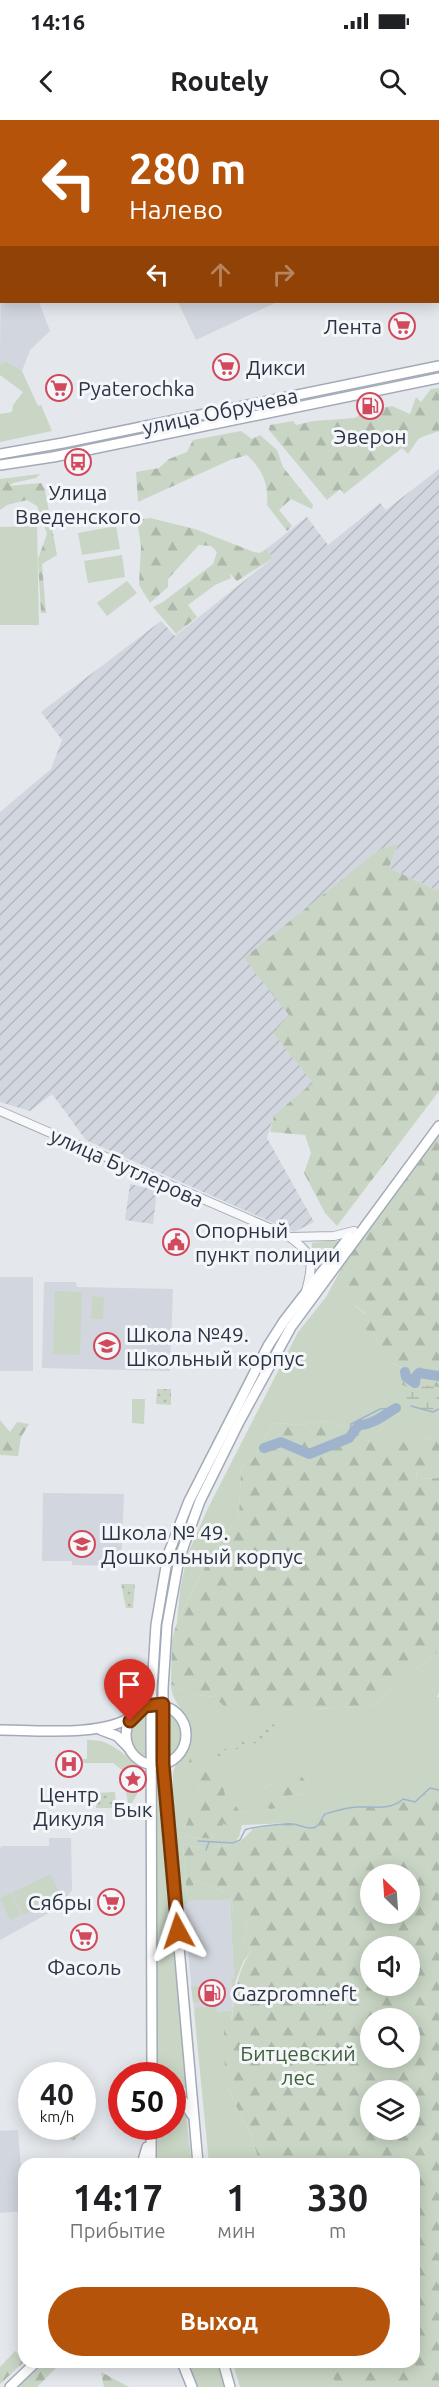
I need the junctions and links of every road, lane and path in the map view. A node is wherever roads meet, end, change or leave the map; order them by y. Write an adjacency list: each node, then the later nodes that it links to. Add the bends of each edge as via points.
1 (439, 366): 3 (main road, улица Обручева)
2 (439, 378): 4 (main road, улица Обручева)
3 (0, 454)
4 (0, 465)
5 (0, 1111): 9 (street, улица Бутлерова)
6 (439, 1118): 8 (main road)
7 (439, 1126): 12 (main road, via 291,1327 200,1501 173,1585)
8 (354, 1231): 9 (street, улица Бутлерова, via 311,1238); 10 (main road)
9 (288, 1236): 10 (street, улица Бутлерова, via 311,1258)
10 (305, 1293): 11 (main road, via 268,1346 177,1531 162,1582)
11 (151, 1704): 12 (main road); 13 (main road); 17 (main road)
12 (163, 1704): 18 (main road); 18 (main road, via 179,1716 186,1739 177,1758)
13 (134, 1715): 14 (main road, via 120,1724); 16 (main road, via 126,1733)
14 (97, 1729): 15 (main road); 16 (main road, via 117,1736)
15 (0, 1730)
16 (133, 1753): 17 (main road)
17 (151, 1764): 18 (main road); 19 (main road)
18 (163, 1764): 21 (main road)
19 (152, 2062)
20 (186, 2106): 21 (main road)
21 (194, 2120): 26 (main road)
22 (148, 2140): 24 (main road)
23 (151, 2140): 25 (main road)
24 (144, 2158)
25 (151, 2158)
26 (197, 2158)
27 (30, 2368): 30 (main road)
28 (184, 2368): 31 (main road)
29 (225, 2368): 32 (main road)
30 (10, 2387)
31 (192, 2387)
32 (230, 2387)

